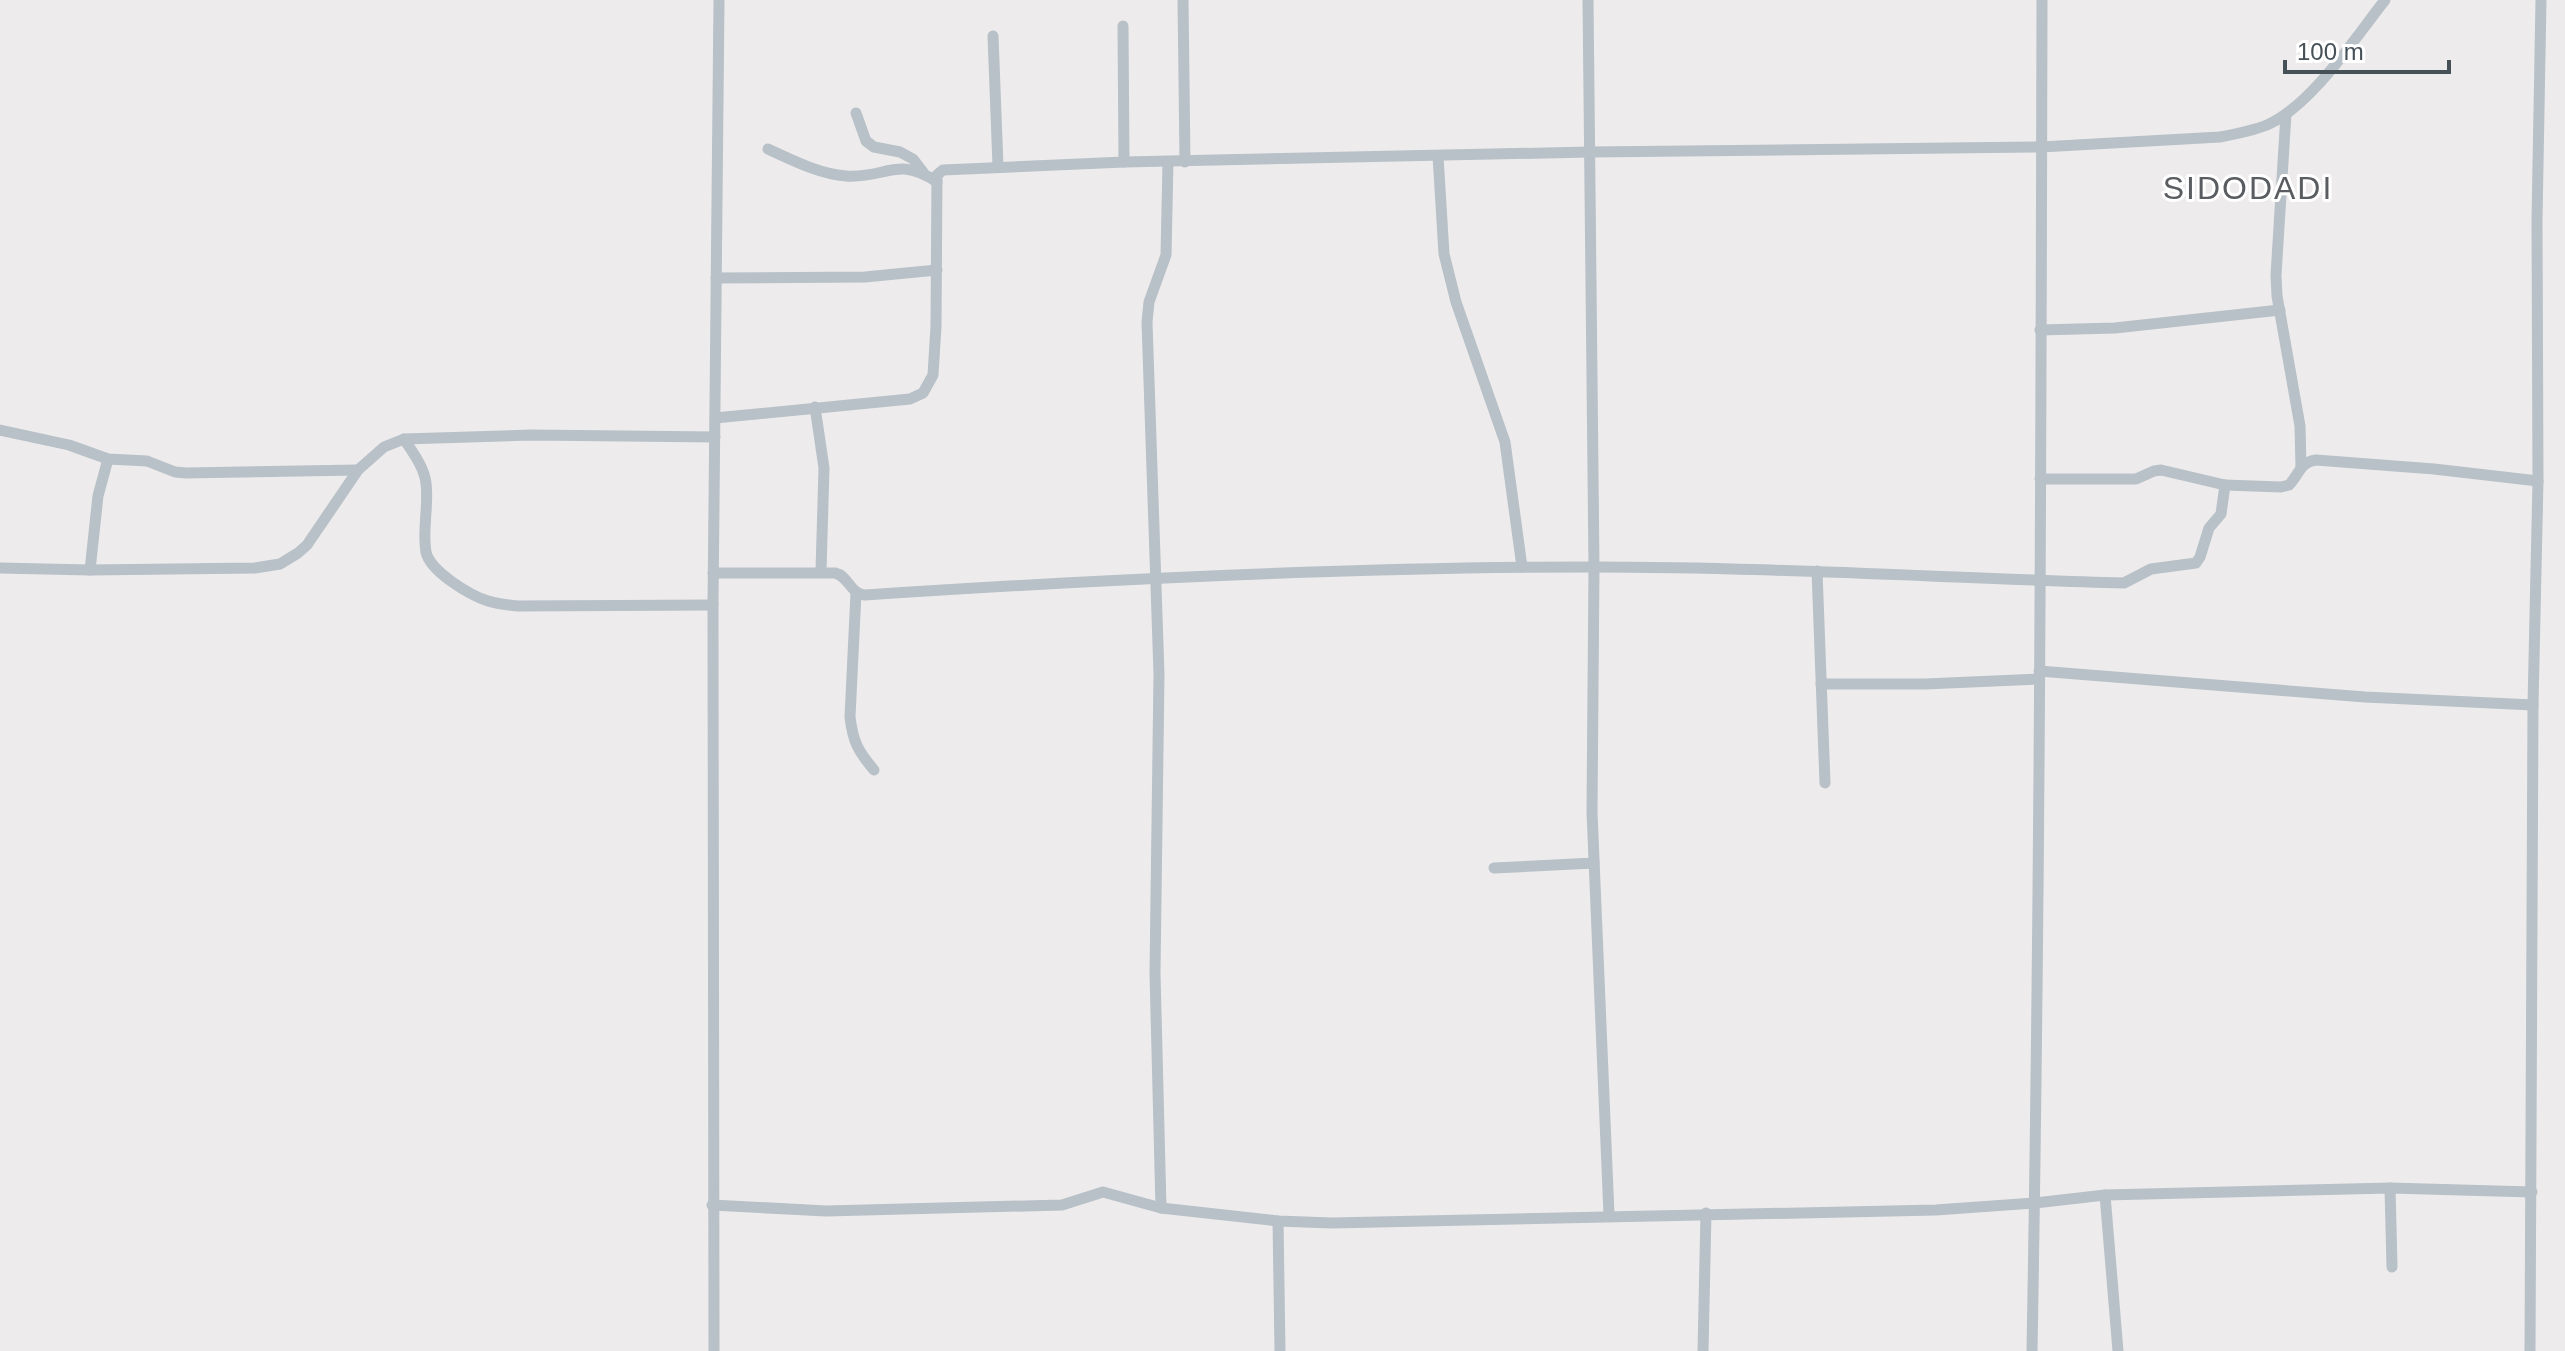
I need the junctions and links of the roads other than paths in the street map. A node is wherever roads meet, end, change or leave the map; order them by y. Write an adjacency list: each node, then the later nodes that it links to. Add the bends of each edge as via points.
1 (719, 0): 22 (street)
2 (1183, 0): 17 (street)
3 (1588, 0): 13 (street)
4 (2042, 0): 11 (street)
5 (2385, 0): 10 (street, via 2324,77)
6 (2541, 0): 34 (street)
7 (1123, 26): 15 (street)
8 (993, 36): 18 (street)
9 (856, 113): 19 (street, via 866,141 913,159)
10 (2286, 114): 11 (street, via 2220,137); 23 (street, via 2277,258)
11 (2041, 147): 13 (street); 24 (street)
12 (768, 149): 19 (street, via 843,176 907,167)
13 (1590, 152): 14 (street); 37 (street)
14 (1438, 156): 17 (street); 36 (street, via 1444,254 1505,442)
15 (1124, 162): 16 (street); 18 (street)
16 (1168, 162): 17 (street); 43 (street, via 1166,255 1147,312)
17 (1185, 162)
18 (998, 166): 20 (street, via 943,170)
19 (923, 172): 20 (street)
20 (937, 182): 21 (street)
21 (937, 270): 22 (street, via 865,277); 25 (street, via 933,375 923,393 910,399)
22 (716, 278): 26 (street)
23 (2280, 310): 24 (street, via 2115,328); 31 (street, via 2300,426)
24 (2040, 330): 33 (street)
25 (815, 407): 26 (street); 40 (street, via 824,468)
26 (715, 418): 28 (street)
27 (0, 430): 30 (street)
28 (715, 437): 29 (street); 42 (street)
29 (404, 439): 32 (street, via 384,447); 46 (street, via 426,483 427,554 438,571 475,594 518,606)
30 (108, 459): 32 (street, via 147,461 186,473); 39 (street, via 96,505)
31 (2301, 467): 34 (street, via 2316,460); 35 (street, via 2293,481 2281,487)
32 (358, 470): 39 (street, via 307,545 280,564)
33 (2040, 479): 35 (street, via 2128,480 2161,470); 44 (street)
34 (2538, 481): 49 (street)
35 (2225, 485): 44 (street, via 2221,514 2209,528 2196,563 2151,569 2124,583)
36 (1522, 567): 37 (street); 43 (street)
37 (1594, 567): 41 (street); 52 (street)
38 (0, 568): 39 (street)
39 (90, 570)
40 (821, 571): 42 (street); 45 (street, via 840,574)
41 (1817, 571): 44 (street); 48 (street)
42 (713, 573): 46 (street)
43 (1156, 577): 45 (street); 59 (street, via 1155,973)
44 (2039, 581): 47 (street)
45 (856, 593): 50 (street, via 852,737)
46 (713, 605): 58 (street)
47 (2039, 675): 48 (street, via 1925,684); 49 (street); 57 (street)
48 (1821, 684): 51 (street)
49 (2533, 705): 55 (street)
50 (874, 770)
51 (1825, 783)
52 (1594, 863): 53 (street); 61 (street)
53 (1494, 868)
54 (2390, 1188): 55 (street); 56 (street); 63 (street)
55 (2532, 1192): 69 (street)
56 (2105, 1195): 57 (street); 68 (street)
57 (2035, 1203): 60 (street); 67 (street)
58 (712, 1205): 59 (street, via 826,1211 1062,1205 1103,1192); 64 (street)
59 (1161, 1208): 62 (street)
60 (1706, 1213): 61 (street); 66 (street)
61 (1609, 1215): 62 (street)
62 (1278, 1221): 65 (street)
63 (2392, 1267)
64 (714, 1351)
65 (1280, 1351)
66 (1703, 1351)
67 (2032, 1351)
68 (2118, 1351)
69 (2530, 1351)

